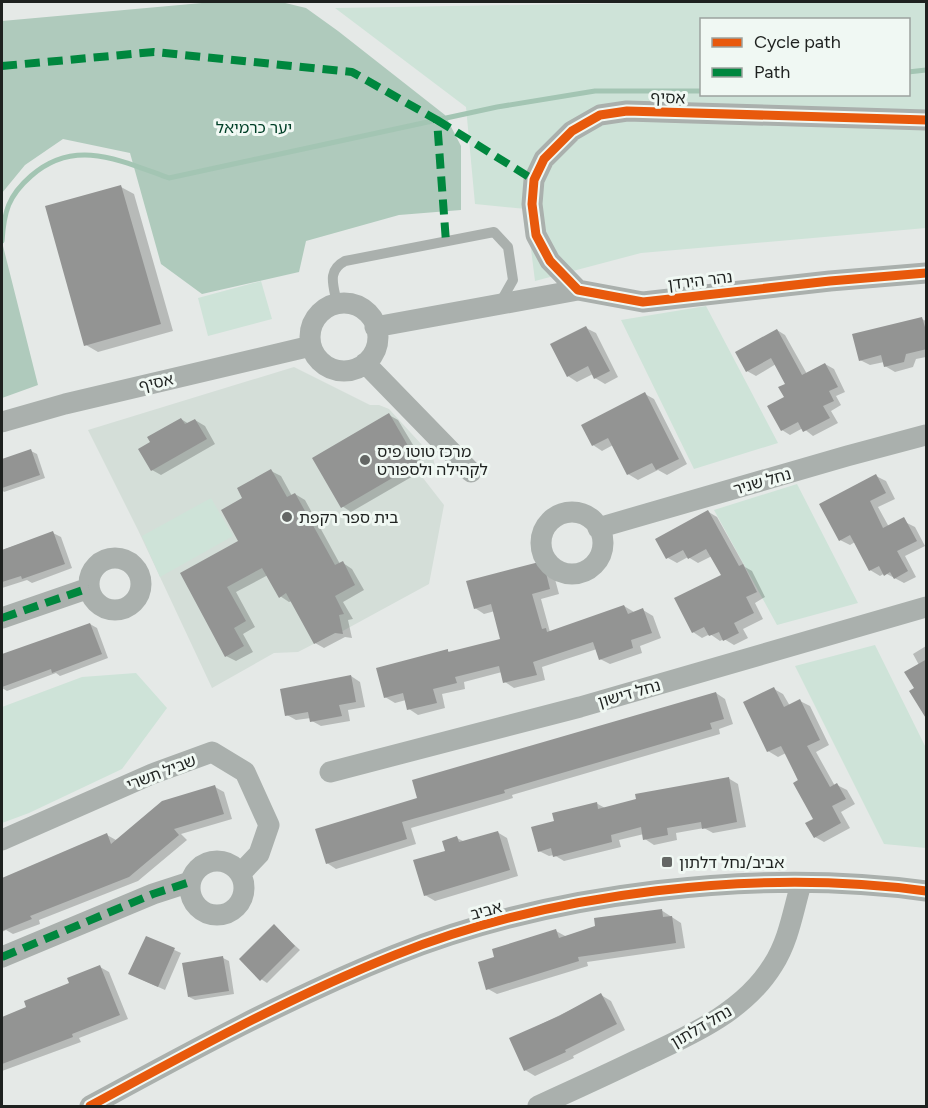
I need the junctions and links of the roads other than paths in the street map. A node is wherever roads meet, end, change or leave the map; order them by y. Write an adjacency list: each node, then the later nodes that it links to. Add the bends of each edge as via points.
1 (927, 120): 3 (street, אסיף, via 627,111 600,116 572,131 544,159 534,180 536,235 550,261)
2 (927, 273): 3 (street, נהר הירדן, via 643,302)
3 (578, 290): 4 (street, נהר הירדן)
4 (500, 303): 5 (lane, via 513,280 508,247 494,232 345,261 332,274); 6 (street, נהר הירדן)
5 (337, 304): 6 (street, via 358,306 367,312); 7 (street, via 326,308 312,324)
6 (375, 327): 8 (street, via 378,341)
7 (311, 346): 8 (street, via 315,356 331,369 352,370); 9 (street, אסיף)
8 (365, 363): 11 (street)
9 (2, 422)
10 (927, 435): 12 (street, נחל שניר)
11 (471, 472)
12 (598, 528)
13 (89, 588): 15 (street)
14 (927, 607): 16 (street, נחל דישון, via 560,713)
15 (2, 618)
16 (330, 772)
17 (2, 840): 18 (street, שביל תשרי, via 212,752 245,772 269,825 259,854)
18 (240, 874): 19 (street, via 226,862 208,862 194,873); 19 (street, via 242,900 221,915 197,907)
19 (190, 882): 22 (street)
20 (801, 884): 21 (street, אביב); 23 (street, אביב, via 684,888 609,898 464,931 396,954 332,982); 24 (street, נחל דלתון, via 782,950 746,997 704,1027)
21 (927, 891)
22 (2, 957)
23 (90, 1107)
24 (538, 1107)

